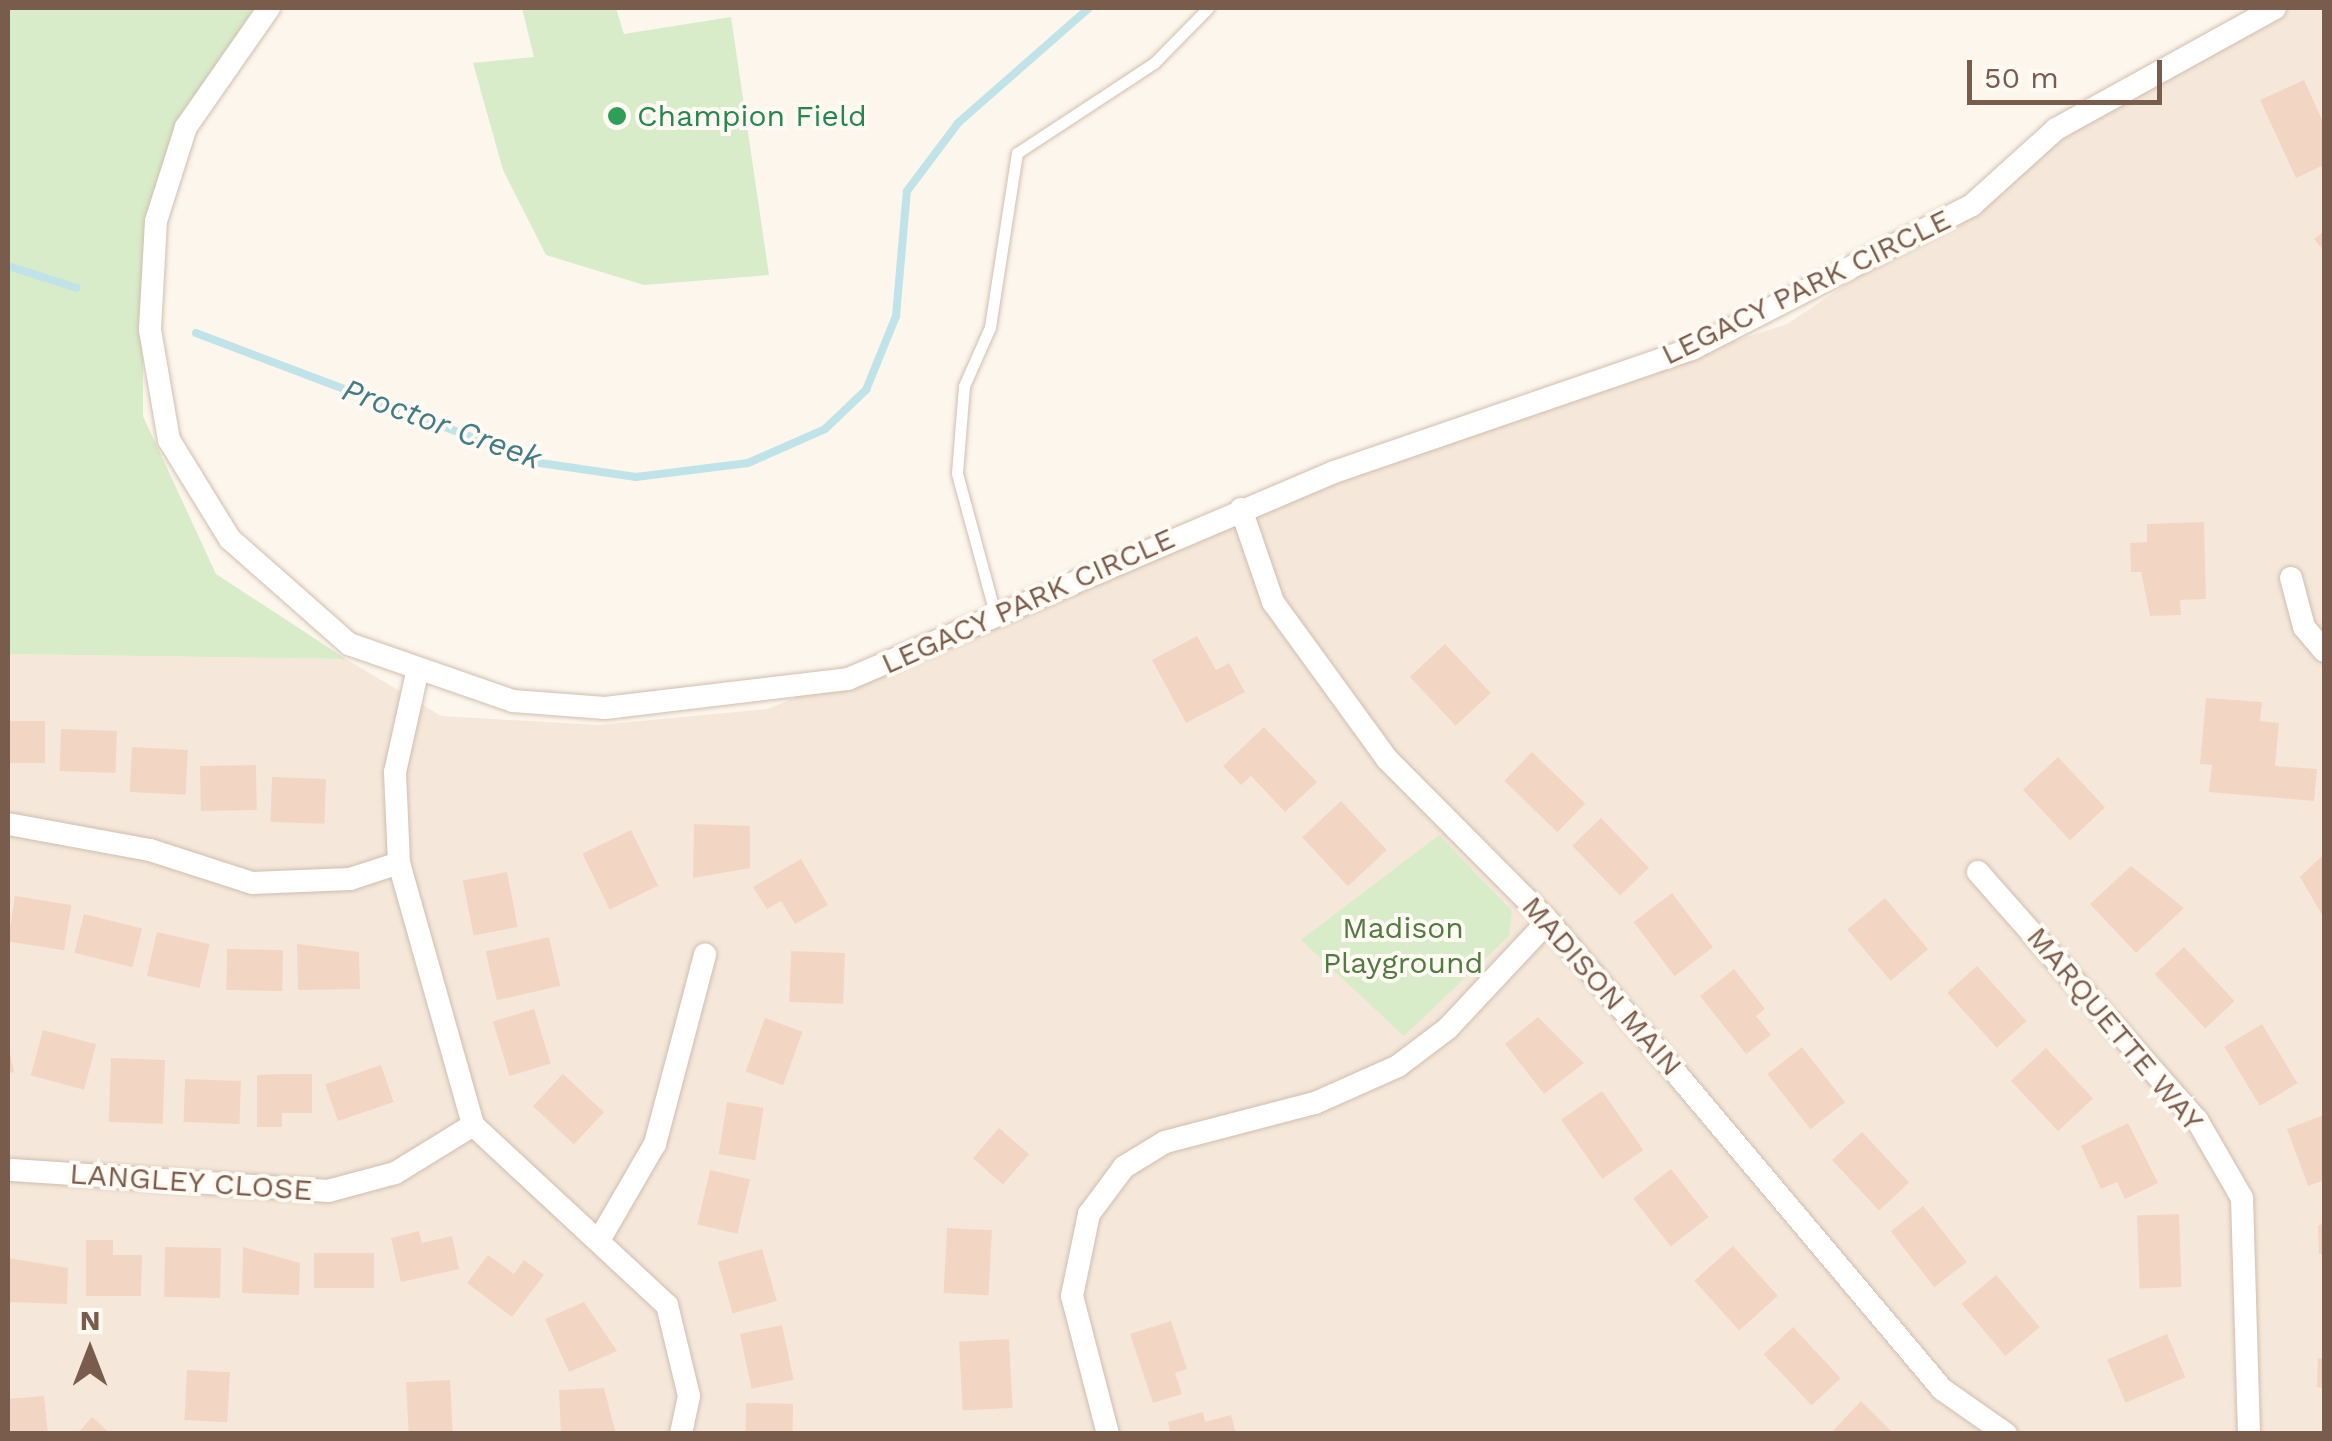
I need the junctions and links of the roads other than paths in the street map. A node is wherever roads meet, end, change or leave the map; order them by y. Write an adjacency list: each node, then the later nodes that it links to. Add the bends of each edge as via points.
1 (269, 8): 8 (street, LEGACY PARK CIRCLE, via 206,92 170,163 148,291 154,383 169,440 230,539 349,644)
2 (1208, 8): 6 (lane, via 1154,63 1017,154 990,327 964,386 957,473)
3 (2275, 8): 4 (street, LEGACY PARK CIRCLE, via 2056,129 1972,205 1709,340)
4 (1241, 509): 6 (street, LEGACY PARK CIRCLE); 12 (street, MADISON MAIN, via 1273,602 1315,671)
5 (2290, 578): 7 (street, via 2304,626)
6 (998, 621): 8 (street, LEGACY PARK CIRCLE, via 848,680 605,708 513,701)
7 (2324, 651)
8 (417, 673): 10 (street, via 394,772)
9 (8, 824): 10 (street, via 150,850 252,883 350,879)
10 (399, 863): 14 (street)
11 (1978, 872): 20 (street, MARQUETTE WAY, via 2197,1120 2242,1198)
12 (1548, 921): 18 (street, via 1448,1028 1398,1066 1315,1103 1165,1142 1124,1166 1089,1214 1072,1296); 19 (street, MADISON MAIN, via 1930,1376)
13 (705, 955): 16 (street, via 655,1144)
14 (473, 1124): 15 (street, LANGLEY CLOSE, via 395,1172 328,1191); 16 (street)
15 (12, 1170)
16 (601, 1237): 17 (street, via 667,1306 689,1396)
17 (681, 1434)
18 (1108, 1434)
19 (2006, 1434)
20 (2249, 1434)

